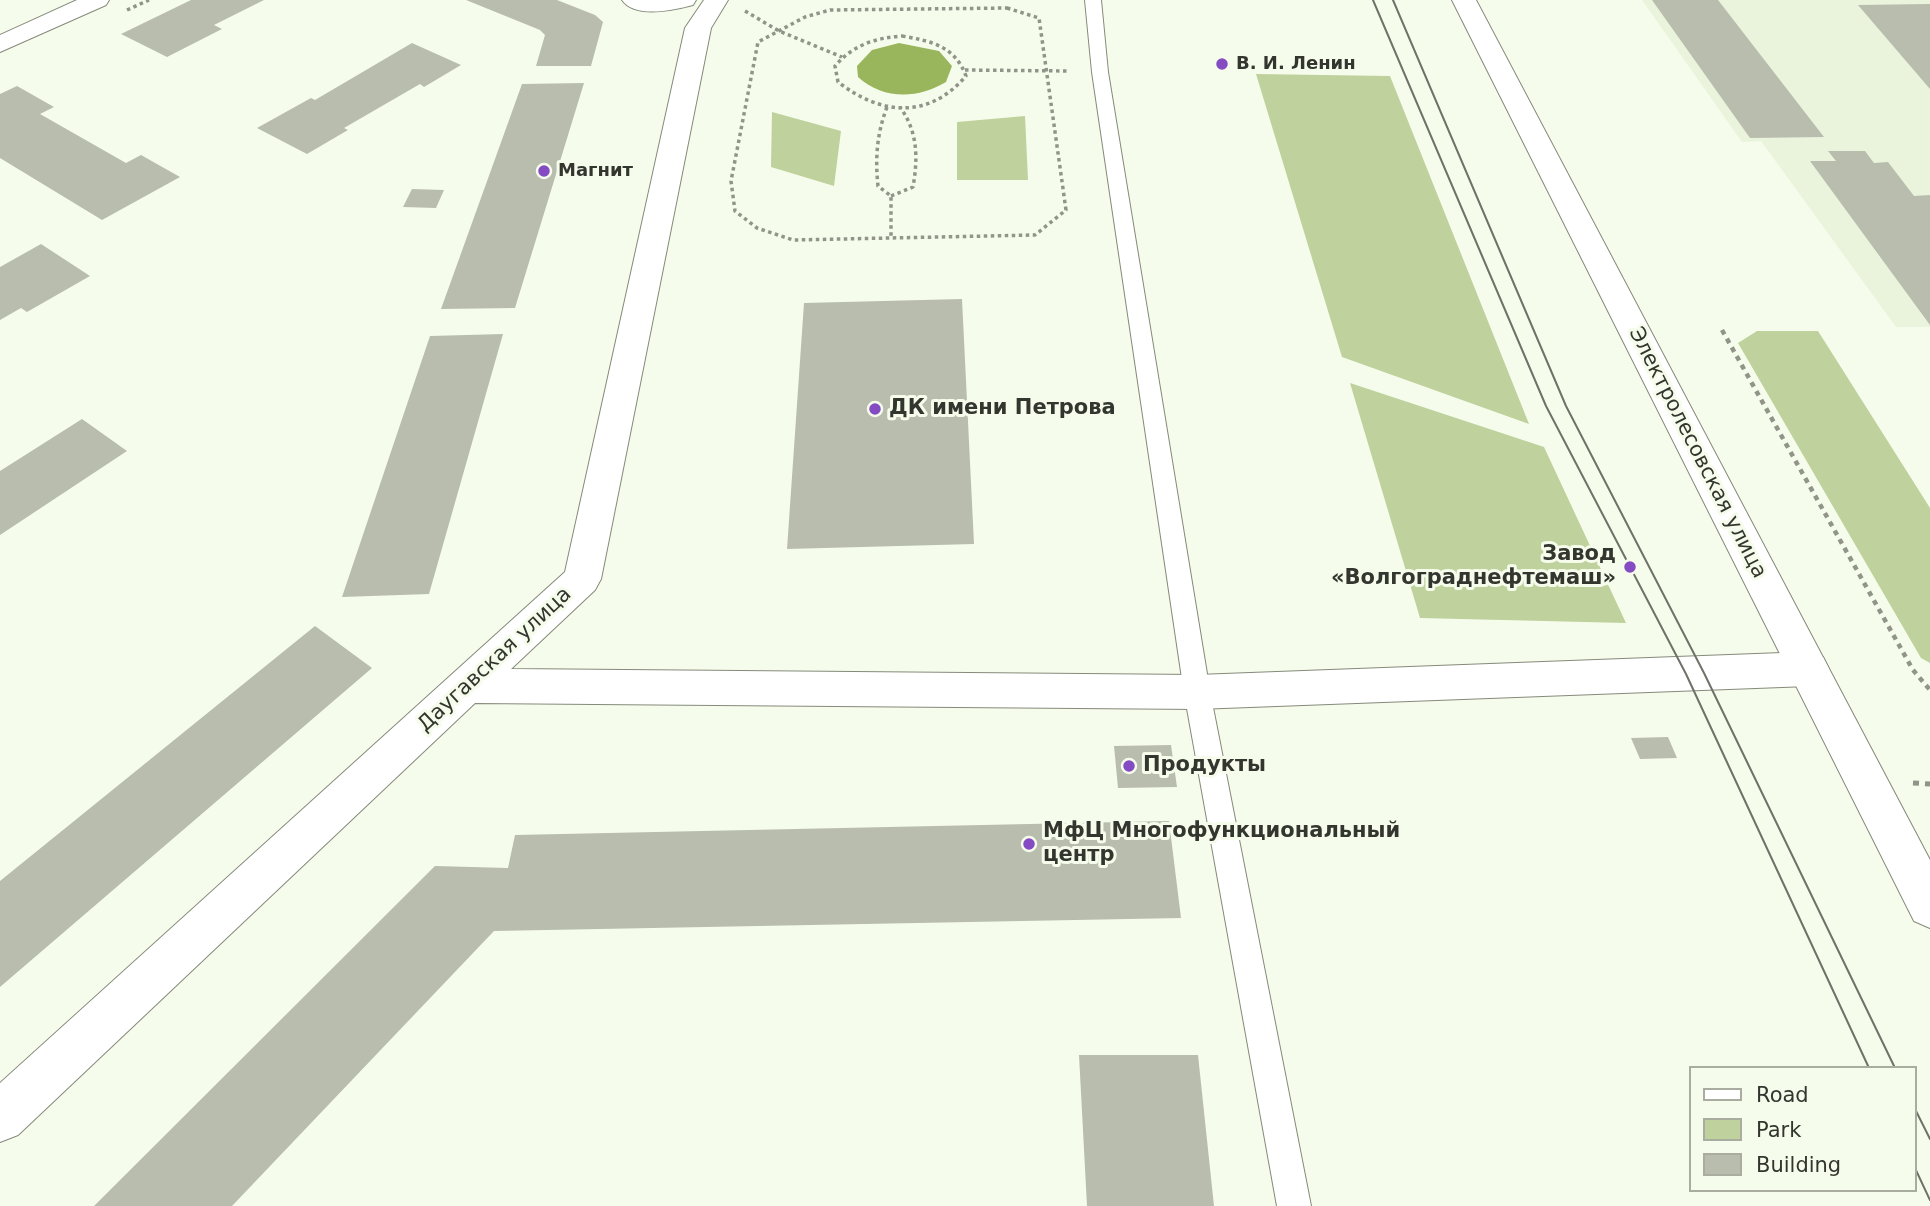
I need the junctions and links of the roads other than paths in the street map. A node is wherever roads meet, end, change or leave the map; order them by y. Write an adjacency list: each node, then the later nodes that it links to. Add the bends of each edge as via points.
1 (97, 0): 7 (street)
2 (634, 0): 3 (street, via 645,4)
3 (684, 0)
4 (1093, 0): 10 (lane, via 1100,72)
5 (1464, 0): 8 (street, Электролесовская улица)
6 (726, 3): 9 (street, Даугавская улица, via 698,28 582,579)
7 (0, 44)
8 (1809, 669): 10 (street); 11 (street, Электролесовская улица)
9 (467, 686): 10 (street); 12 (street, Даугавская улица)
10 (1197, 692): 13 (lane)
11 (1930, 906)
12 (0, 1117)
13 (1294, 1206)

